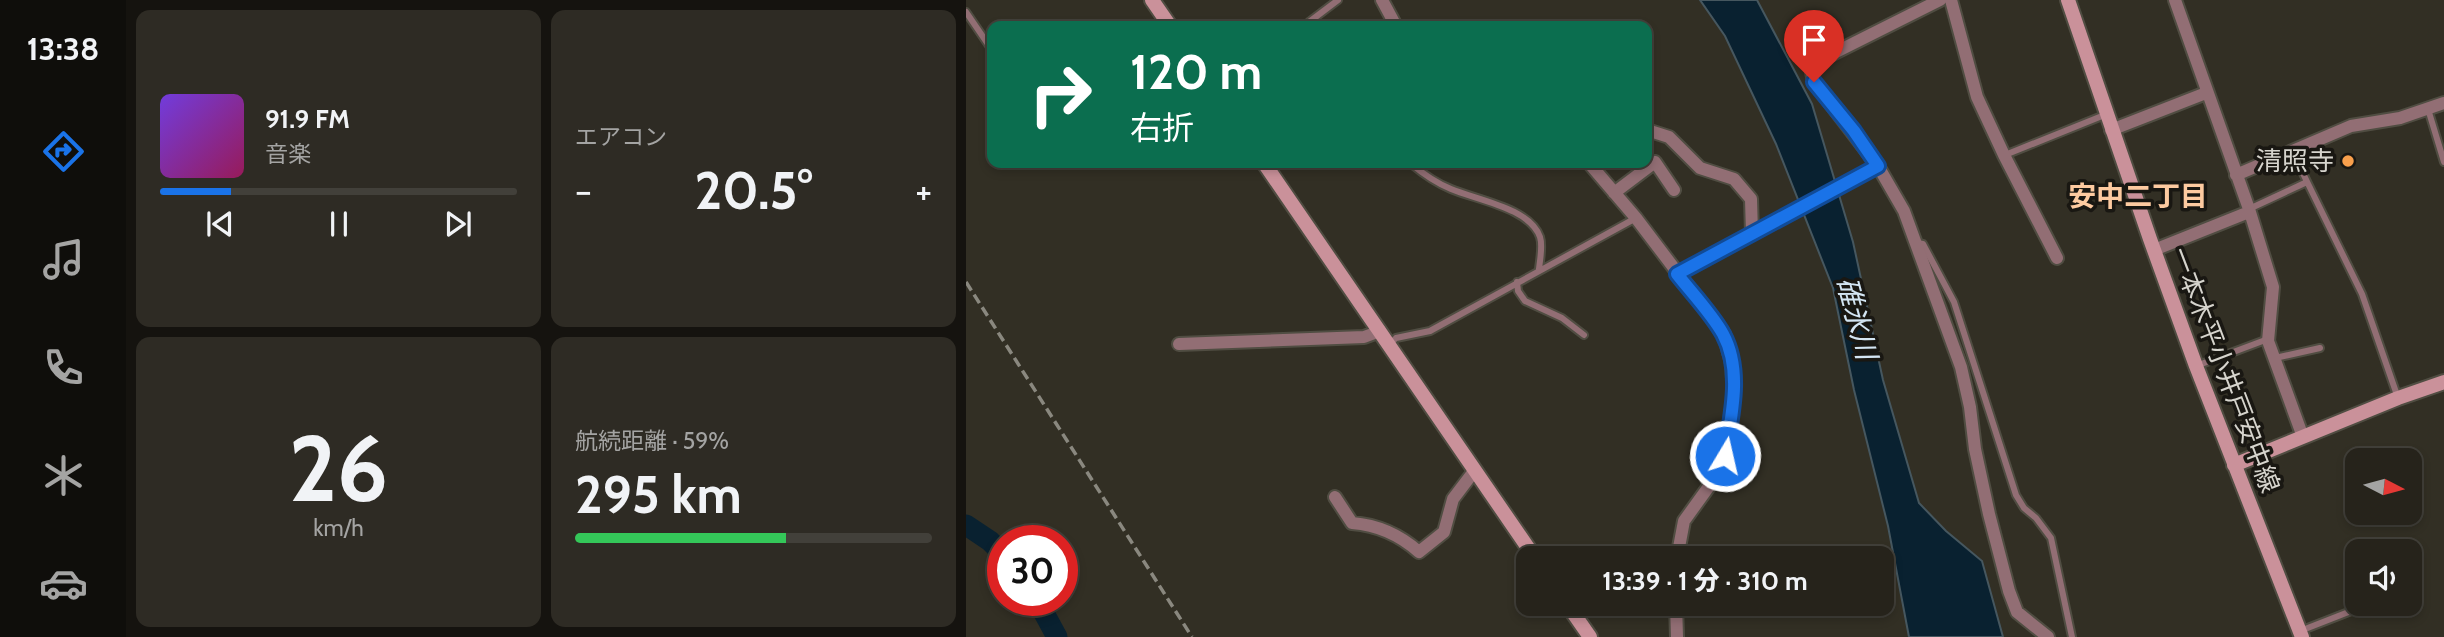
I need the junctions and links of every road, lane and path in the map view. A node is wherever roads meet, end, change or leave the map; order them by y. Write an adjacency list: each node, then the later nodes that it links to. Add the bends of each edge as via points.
1 (1152, 0): 9 (main road)
2 (1338, 0): 10 (lane)
3 (1382, 0): 11 (street)
4 (1940, 0): 27 (street, via 1824,58 1812,72 1814,82 1854,131)
5 (1951, 0): 20 (street, via 1977,97)
6 (2068, 0): 16 (main road, 一本木平小井戸安中線)
7 (2175, 0): 13 (street)
8 (966, 12): 12 (lane)
9 (1167, 21)
10 (1310, 21)
11 (1393, 21)
12 (987, 43)
13 (2206, 93): 17 (street); 28 (street)
14 (2444, 103): 15 (street)
15 (2428, 109): 19 (street, via 2351,126); 21 (lane)
16 (2107, 114): 17 (main road, 一本木平小井戸安中線); 20 (lane)
17 (2111, 130): 36 (main road, 一本木平小井戸安中線)
18 (1652, 132): 34 (street, via 1669,137 1700,168 1734,179 1751,199)
19 (2292, 151): 28 (street); 29 (lane)
20 (2004, 155): 37 (street)
21 (2444, 162)
22 (1652, 164): 30 (street, via 1655,162)
23 (1267, 168): 41 (main road)
24 (1416, 168): 38 (lane, via 1450,188 1527,220 1542,241)
25 (1593, 168): 31 (street)
26 (1647, 168): 31 (street)
27 (1875, 168): 34 (street); 35 (street, via 1905,211)
28 (2236, 175): 32 (street)
29 (2307, 182): 32 (lane); 50 (lane, via 2361,294)
30 (1674, 190)
31 (1614, 193): 33 (street)
32 (2249, 210): 36 (street); 43 (street, via 2273,286)
33 (1636, 218): 38 (lane); 39 (street)
34 (1756, 231): 39 (street)
35 (1917, 243): 63 (street, via 1961,367 1975,449 2009,590 2017,612); 64 (lane, via 1923,244 1954,302 2016,495 2051,538)
36 (2154, 250): 48 (main road, 一本木平小井戸安中線)
37 (2057, 258)
38 (1539, 269): 40 (lane)
39 (1677, 274): 56 (street, via 1724,334 1734,394 1725,456 1684,521)
40 (1517, 282): 42 (lane, via 1525,301 1562,318); 45 (lane, via 1430,331 1396,338)
41 (1380, 331): 44 (street, via 1364,337); 45 (main road)
42 (1584, 335)
43 (2268, 339): 47 (street); 48 (lane)
44 (1179, 344)
45 (1389, 344): 53 (main road)
46 (2319, 348): 47 (lane)
47 (2275, 358): 51 (street)
48 (2196, 366): 52 (main road, 一本木平小井戸安中線)
49 (2444, 382): 50 (main road)
50 (2398, 398): 51 (main road)
51 (2303, 437): 52 (main road)
52 (2234, 465): 60 (main road, 一本木平小井戸安中線)
53 (1475, 470): 54 (street, via 1452,499 1444,532 1419,552 1405,539 1369,524 1352,523); 55 (main road)
54 (1335, 497)
55 (1527, 546)
56 (1679, 546)
57 (2345, 615): 60 (lane)
58 (1575, 616): 61 (main road)
59 (1676, 616): 62 (street)
60 (2301, 634)
61 (1590, 637)
62 (1676, 637)
63 (2048, 637)
64 (2072, 637)

